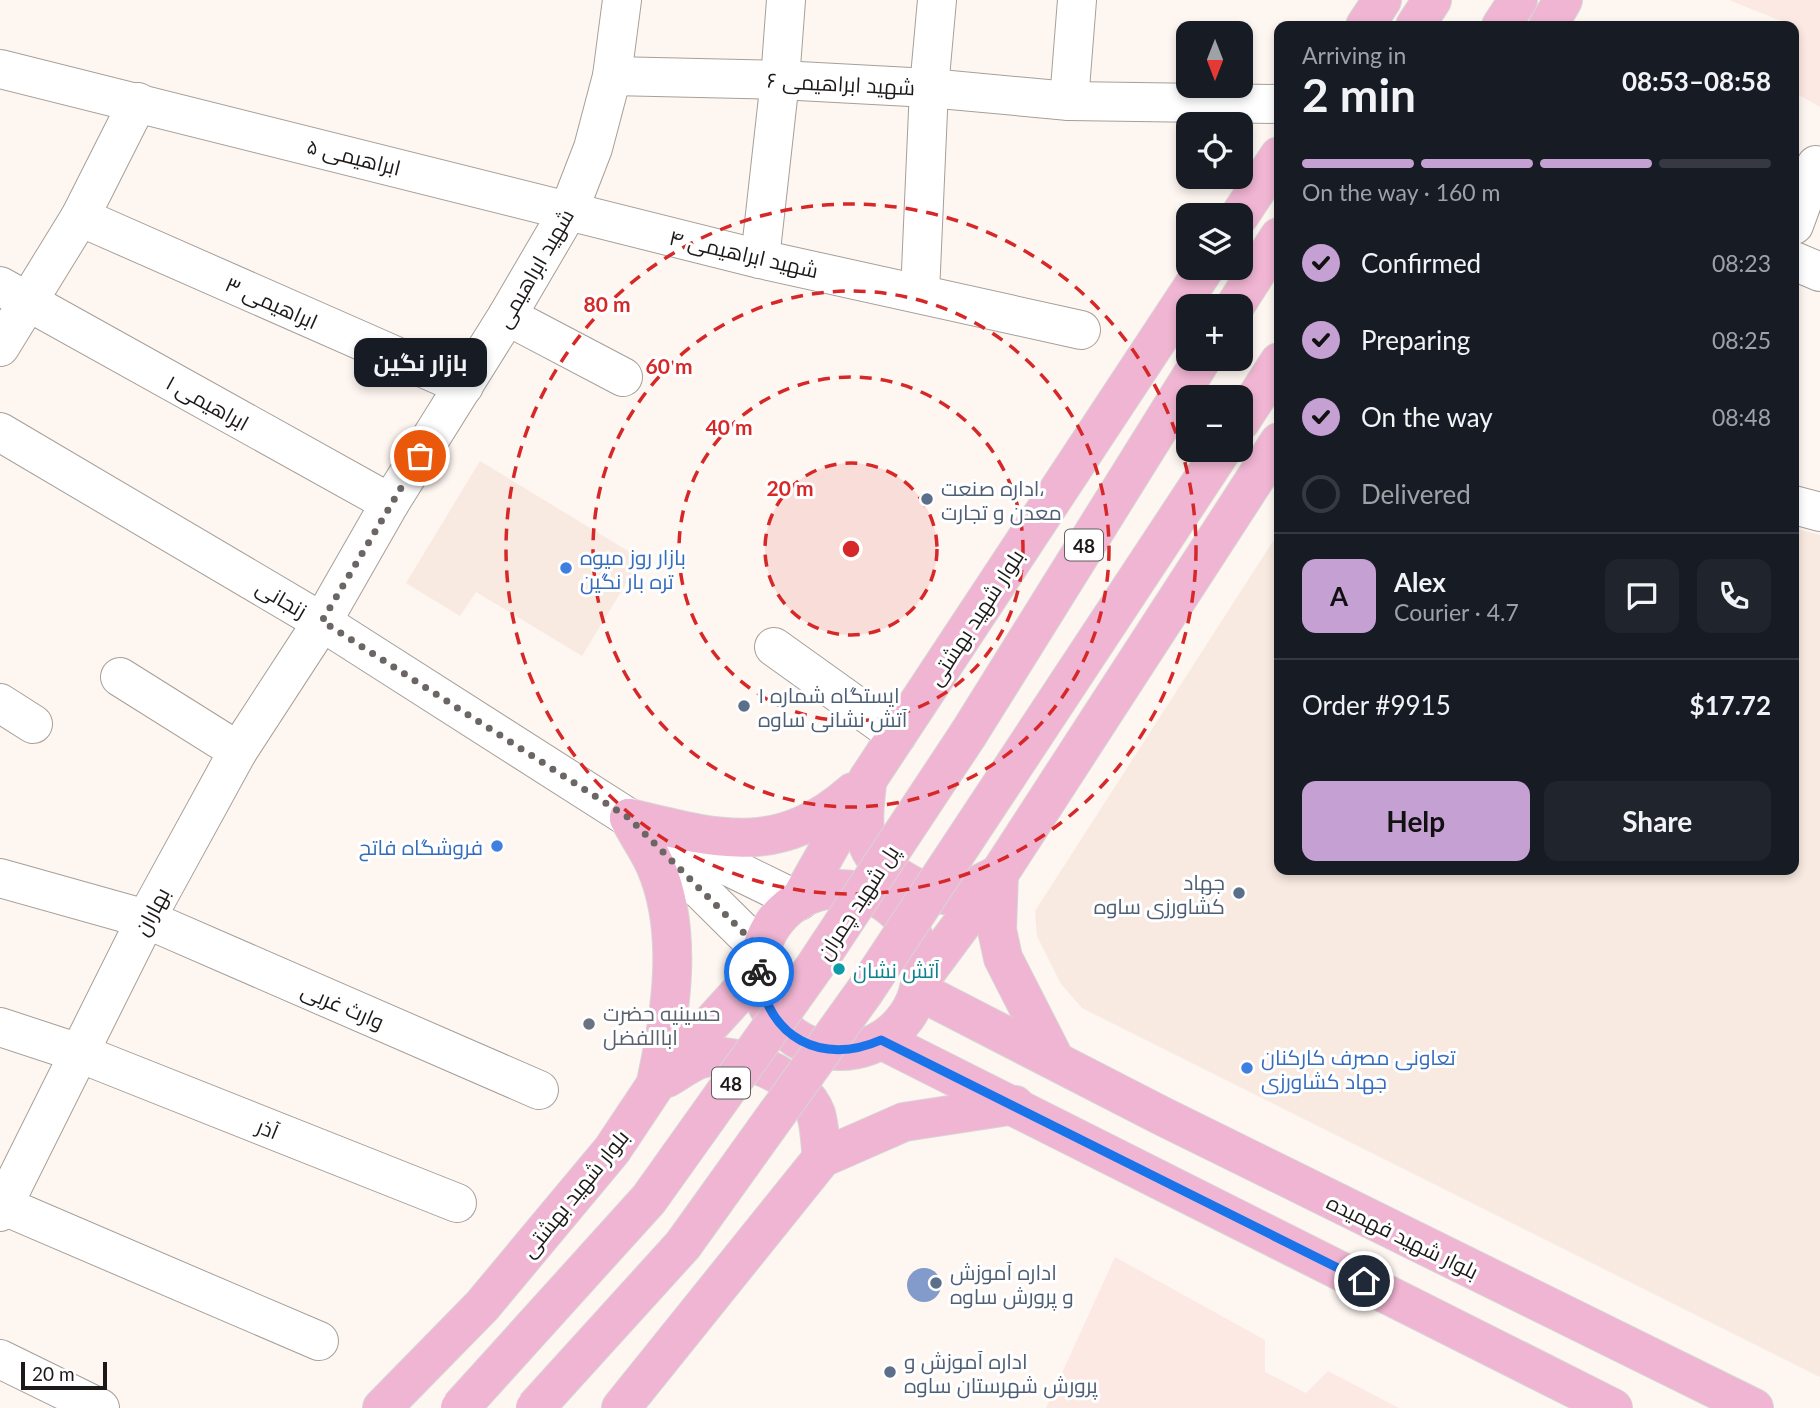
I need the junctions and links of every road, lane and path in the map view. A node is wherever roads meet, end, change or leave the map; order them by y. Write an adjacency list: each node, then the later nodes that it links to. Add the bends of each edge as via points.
1 (786, 0): 15 (street)
2 (937, 0): 16 (street)
3 (1077, 0): 17 (street)
4 (1382, 0): 9 (main road)
5 (1432, 0): 10 (main road)
6 (1518, 0): 11 (main road)
7 (1563, 0): 12 (main road)
8 (612, 2): 14 (street, شهید ابراهیمی)
9 (1368, 21)
10 (1418, 21)
11 (1503, 21)
12 (1551, 21)
13 (0, 69): 18 (street, ابراهیمی ۵)
14 (612, 76): 15 (street, شهید ابراهیمی ۶); 23 (street, شهید ابراهیمی, via 593,148)
15 (780, 80): 16 (street, شهید ابراهیمی ۶); 27 (street)
16 (929, 88): 17 (street, شهید ابراهیمی ۶); 31 (street)
17 (1069, 101): 19 (street, شهید ابراهیمی ۶)
18 (138, 102): 23 (street, ابراهیمی ۵); 25 (street)
19 (1274, 104)
20 (1274, 164): 22 (main road)
21 (1816, 165): 24 (street)
22 (1248, 203)
23 (569, 210): 27 (street, شهید ابراهیمی ۴); 34 (street, شهید ابراهیمی)
24 (1799, 212)
25 (80, 217): 32 (street); 40 (street, ابراهیمی ۳)
26 (1274, 245): 33 (main road)
27 (760, 259): 31 (street, شهید ابراهیمی ۴)
28 (1799, 263): 29 (street)
29 (1820, 272)
30 (1197, 280): 53 (main road, بلوار شهید بهشتی)
31 (920, 293): 35 (street, شهید ابراهیمی ۴)
32 (13, 294): 36 (street); 45 (street, ابراهیمی ۱)
33 (1243, 294)
34 (507, 316): 39 (street); 40 (street, شهید ابراهیمی)
35 (1080, 330)
36 (0, 347)
37 (1274, 370): 41 (main road)
38 (1195, 371): 77 (main road, پل شهید چمران / 48, bridge, via 969,733 815,966 649,1199)
39 (623, 377)
40 (464, 386): 45 (street, شهید ابراهیمی)
41 (1253, 402)
42 (0, 432): 48 (street, زنجانی)
43 (1274, 450): 57 (main road)
44 (1214, 462): 78 (main road, 48, bridge, via 865,991 683,1245)
45 (390, 503): 48 (street, شهید ابراهیمی)
46 (1799, 506): 47 (street)
47 (1820, 512)
48 (322, 621): 54 (street, بهاران); 56 (street, زنجانی)
49 (774, 647): 53 (street)
50 (120, 677): 54 (street)
51 (0, 703): 52 (street)
52 (33, 724)
53 (897, 735): 55 (main road, بلوار شهید بهشتی)
54 (238, 751): 60 (street, بهاران)
55 (868, 779): 56 (main road, via 820,818 768,835 741,839 707,836); 57 (main road, via 867,845 889,871 916,888 944,895 965,891); 59 (main road, بلوار شهید بهشتی)
56 (629, 818): 59 (street); 61 (street); 67 (main road, via 656,866 669,925 671,993)
57 (999, 874): 62 (main road); 66 (main road, via 997,930 1003,958)
58 (0, 878): 60 (street, وارث غربی)
59 (799, 901): 61 (main road, via 779,916); 62 (main road, via 842,889 885,902 914,935)
60 (146, 919): 65 (street, بهاران); 68 (street, وارث غربی)
61 (760, 960): 64 (main road, via 766,1004 800,1041 849,1051); 67 (main road, بلوار شهید بهشتی)
62 (920, 985): 64 (main road, via 909,1014); 66 (main road, بلوار شهید فهمیده)
63 (0, 1027): 65 (street, آذر)
64 (881, 1040): 69 (main road)
65 (79, 1053): 71 (street, آذر); 72 (street, بهاران)
66 (1055, 1060): 81 (main road, بلوار شهید فهمیده)
67 (656, 1084): 70 (main road, via 700,1059 731,1057 764,1067 805,1096 816,1114); 76 (main road, بلوار شهید بهشتی, via 612,1150 491,1295)
68 (539, 1090)
69 (1015, 1105): 70 (main road, via 904,1122); 80 (main road)
70 (822, 1158): 79 (main road)
71 (457, 1203)
72 (2, 1209): 73 (street)
73 (319, 1341)
74 (0, 1359): 75 (street)
75 (100, 1408)
76 (382, 1408)
77 (460, 1408)
78 (535, 1408)
79 (621, 1408)
80 (1613, 1408)
81 (1754, 1408)

